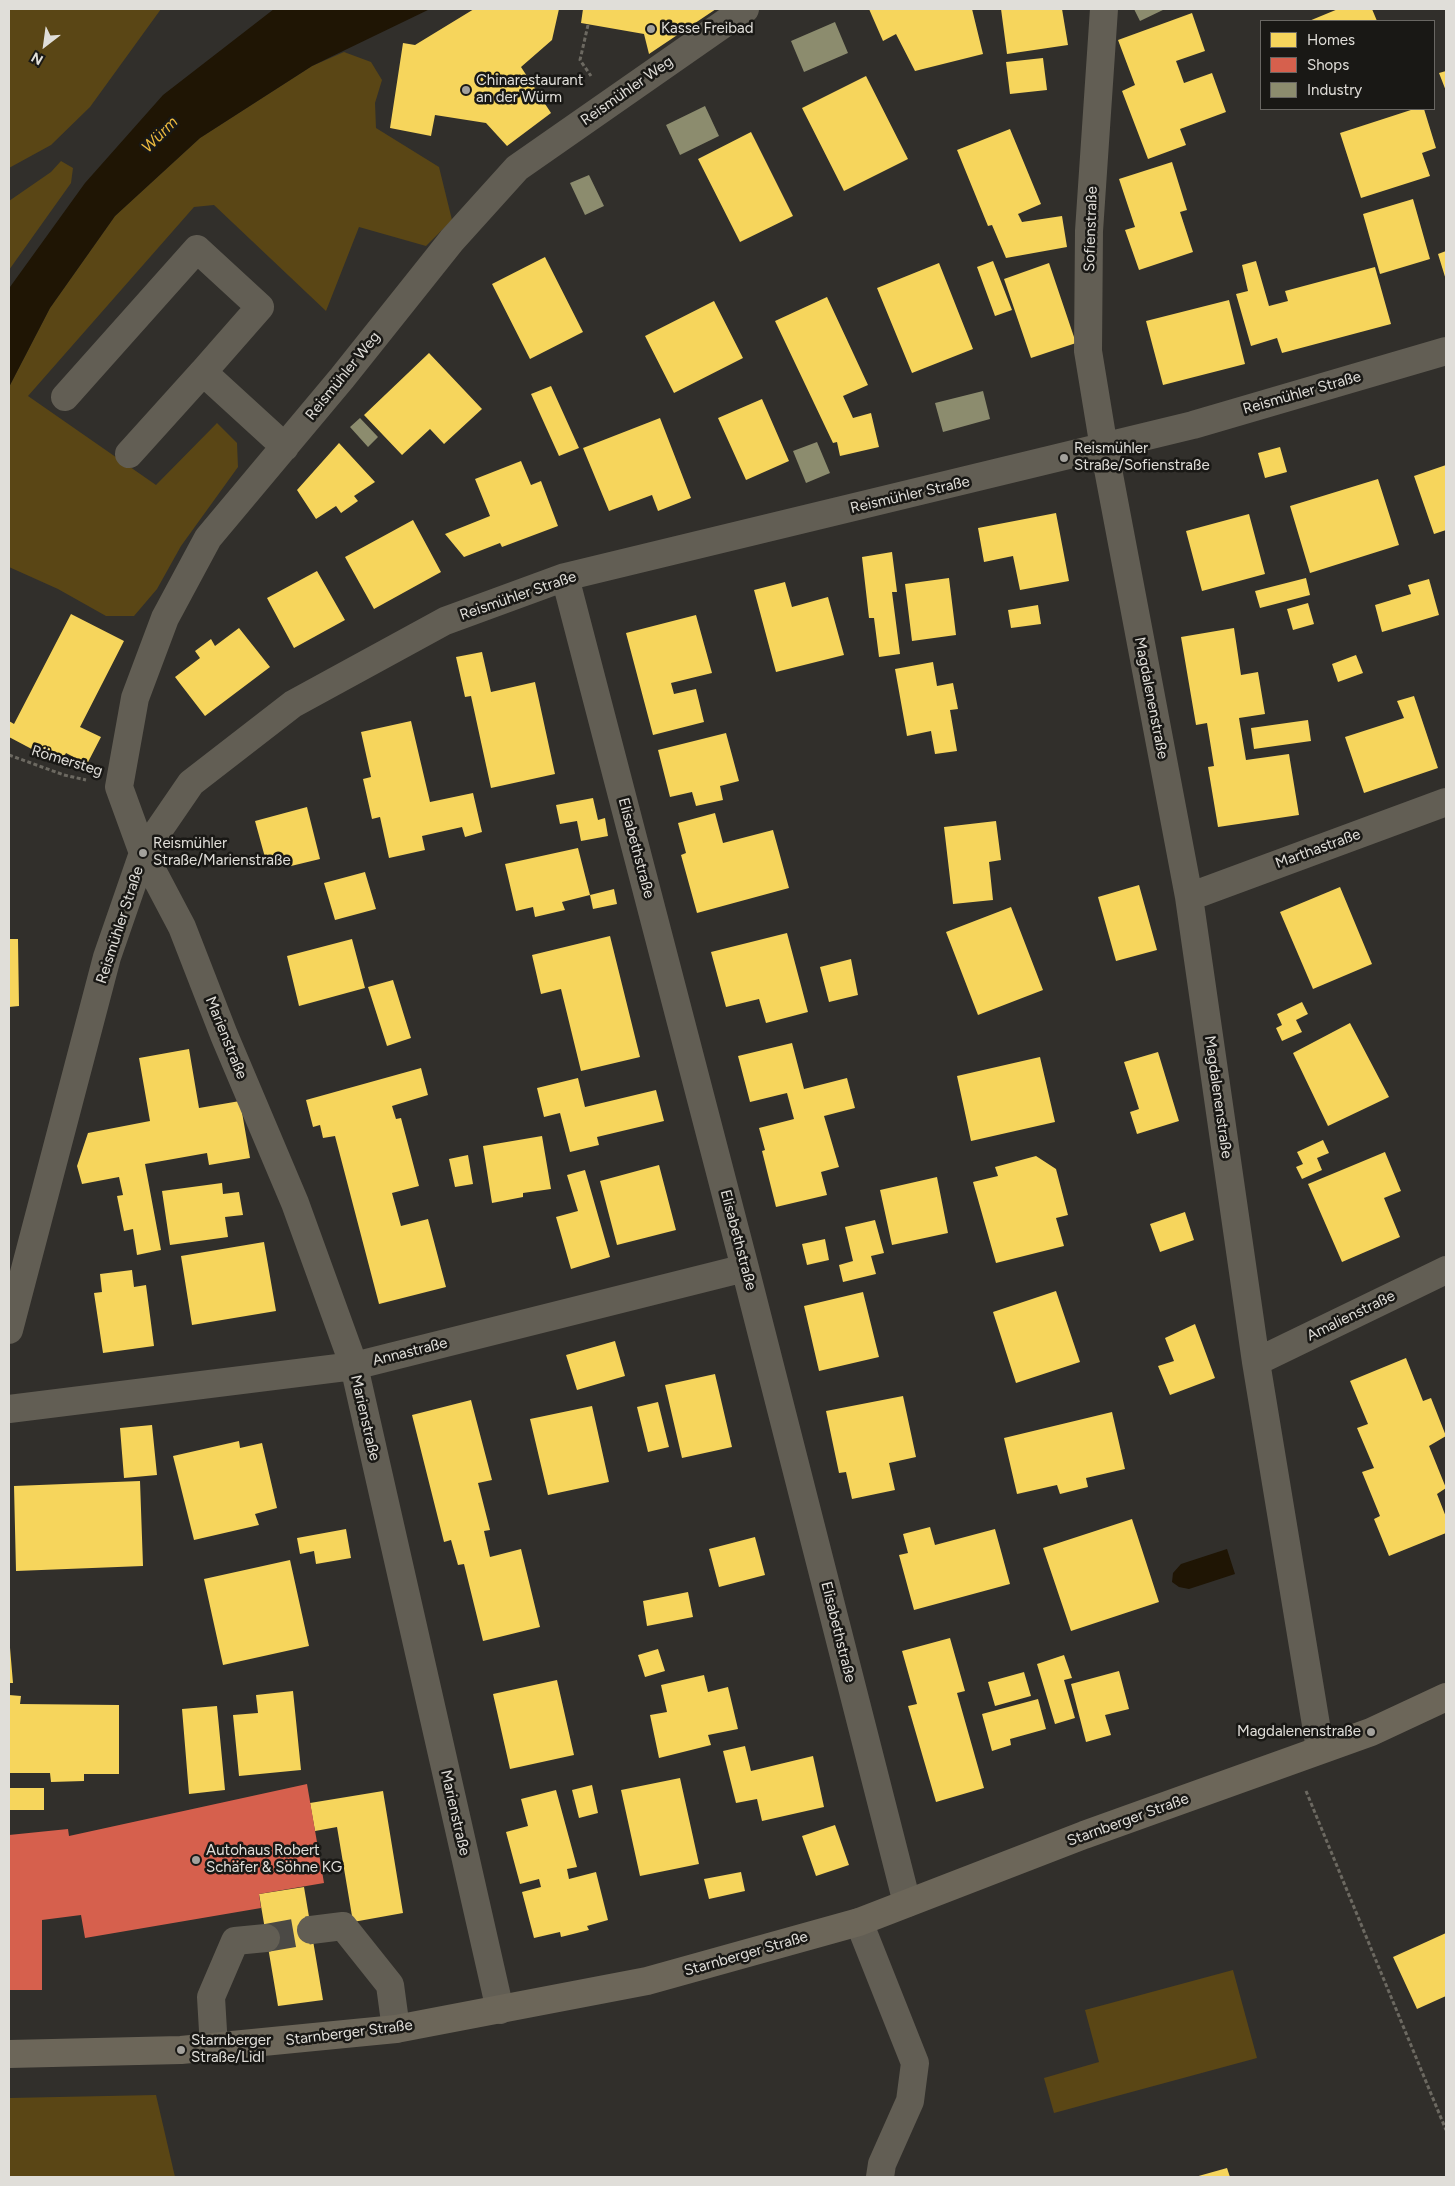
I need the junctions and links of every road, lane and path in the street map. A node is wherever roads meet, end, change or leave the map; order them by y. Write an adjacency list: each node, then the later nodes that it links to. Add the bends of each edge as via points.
1 (744, 9): 4 (street, Reismühler Weg)
2 (1104, 9): 9 (street, Sofienstraße, via 1089,231 1088,351)
3 (588, 25): 4 (path, via 580,60)
4 (609, 104): 8 (street, Reismühler Weg, via 517,168 452,240)
5 (1446, 351): 9 (street, Reismühler Straße)
6 (203, 372): 7 (street, via 260,307 197,249); 8 (street); 10 (street)
7 (65, 397)
8 (285, 446): 13 (street, Reismühler Weg, via 208,538 165,618 135,698)
9 (1104, 448): 11 (street, Reismühler Straße); 16 (street, Magdalenenstraße)
10 (129, 454)
11 (565, 577): 15 (street, Reismühler Straße, via 445,621 293,704 191,783); 17 (street, Elisabethstraße)
12 (9, 754): 13 (path, Römersteg, via 64,775)
13 (119, 787): 15 (street)
14 (1446, 802): 16 (street, Marthastraße)
15 (144, 853): 19 (street, Reismühler Straße, via 107,957); 21 (street, Marienstraße, via 182,927 295,1202)
16 (1189, 897): 20 (street, Magdalenenstraße)
17 (745, 1268): 21 (street, Annastraße); 26 (street, Elisabethstraße)
18 (1446, 1270): 20 (street, Amalienstraße)
19 (11, 1312)
20 (1256, 1362): 24 (street, Magdalenenstraße)
21 (354, 1366): 22 (street, Annastraße); 30 (street, Marienstraße)
22 (9, 1409)
23 (1446, 1696): 24 (main road, Starnberger Straße, via 1371,1732)
24 (1320, 1749): 25 (main road, Starnberger Straße)
25 (1293, 1760): 26 (main road, Starnberger Straße); 34 (path)
26 (907, 1903): 27 (main road, Starnberger Straße)
27 (859, 1922): 30 (main road, Starnberger Straße, via 647,1981); 35 (street, via 915,2063 910,2101 882,2164)
28 (311, 1930): 31 (street, via 343,1926 390,1985)
29 (266, 1938): 32 (street, via 235,1941 211,1996)
30 (500, 2010): 31 (main road, Starnberger Straße)
31 (396, 2029): 32 (main road, Starnberger Straße)
32 (214, 2048): 33 (main road, Starnberger Straße)
33 (9, 2054)
34 (1446, 2130)
35 (880, 2177)

